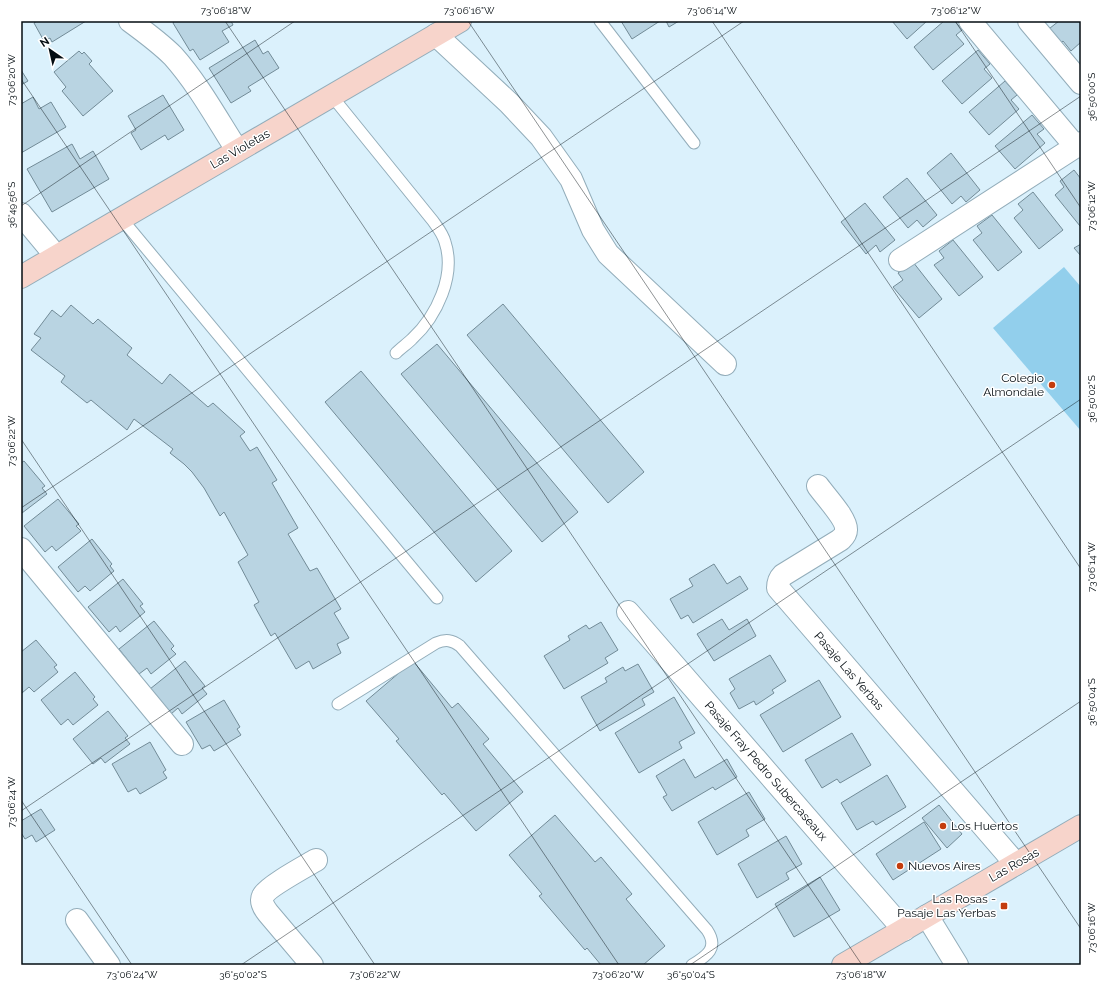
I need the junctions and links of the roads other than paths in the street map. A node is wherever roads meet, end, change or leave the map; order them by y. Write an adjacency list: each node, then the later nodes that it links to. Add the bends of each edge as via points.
1 (130, 21): 11 (street, via 161,45 176,61 194,83)
2 (460, 21): 6 (street, Las Violetas)
3 (600, 21): 9 (lane)
4 (970, 21): 10 (street)
5 (1029, 21): 7 (street)
6 (436, 35): 8 (street, Las Violetas); 18 (street, via 509,102 541,137 571,179 593,230 608,254)
7 (1081, 83)
8 (332, 96): 11 (street, Las Violetas); 17 (lane, via 433,221 445,242 448,272 438,303 413,339)
9 (694, 143)
10 (1079, 145): 15 (street)
11 (238, 150): 13 (street, Las Violetas)
12 (21, 214): 14 (street)
13 (121, 218): 14 (street, Las Violetas); 21 (lane)
14 (56, 256): 16 (street, Las Violetas)
15 (900, 260)
16 (21, 277)
17 (396, 353)
18 (725, 364)
19 (818, 486): 27 (street, Pasaje Las Yerbas, via 843,519 846,532 840,540 784,575 778,588)
20 (21, 548): 24 (street)
21 (437, 598)
22 (628, 612): 30 (street, Pasaje Fray Pedro Subercaseaux)
23 (338, 704): 33 (lane, via 436,643 449,640 455,643 707,930 712,940 709,953)
24 (182, 744)
25 (1081, 826): 27 (street, Las Rosas)
26 (316, 860): 32 (street, via 266,890 262,899 263,907)
27 (1016, 864): 28 (street, Las Rosas)
28 (927, 916): 30 (street, Las Rosas); 35 (street)
29 (77, 920): 31 (street)
30 (904, 930): 34 (street, Las Rosas)
31 (109, 965)
32 (312, 965)
33 (692, 965)
34 (843, 965)
35 (957, 965)

